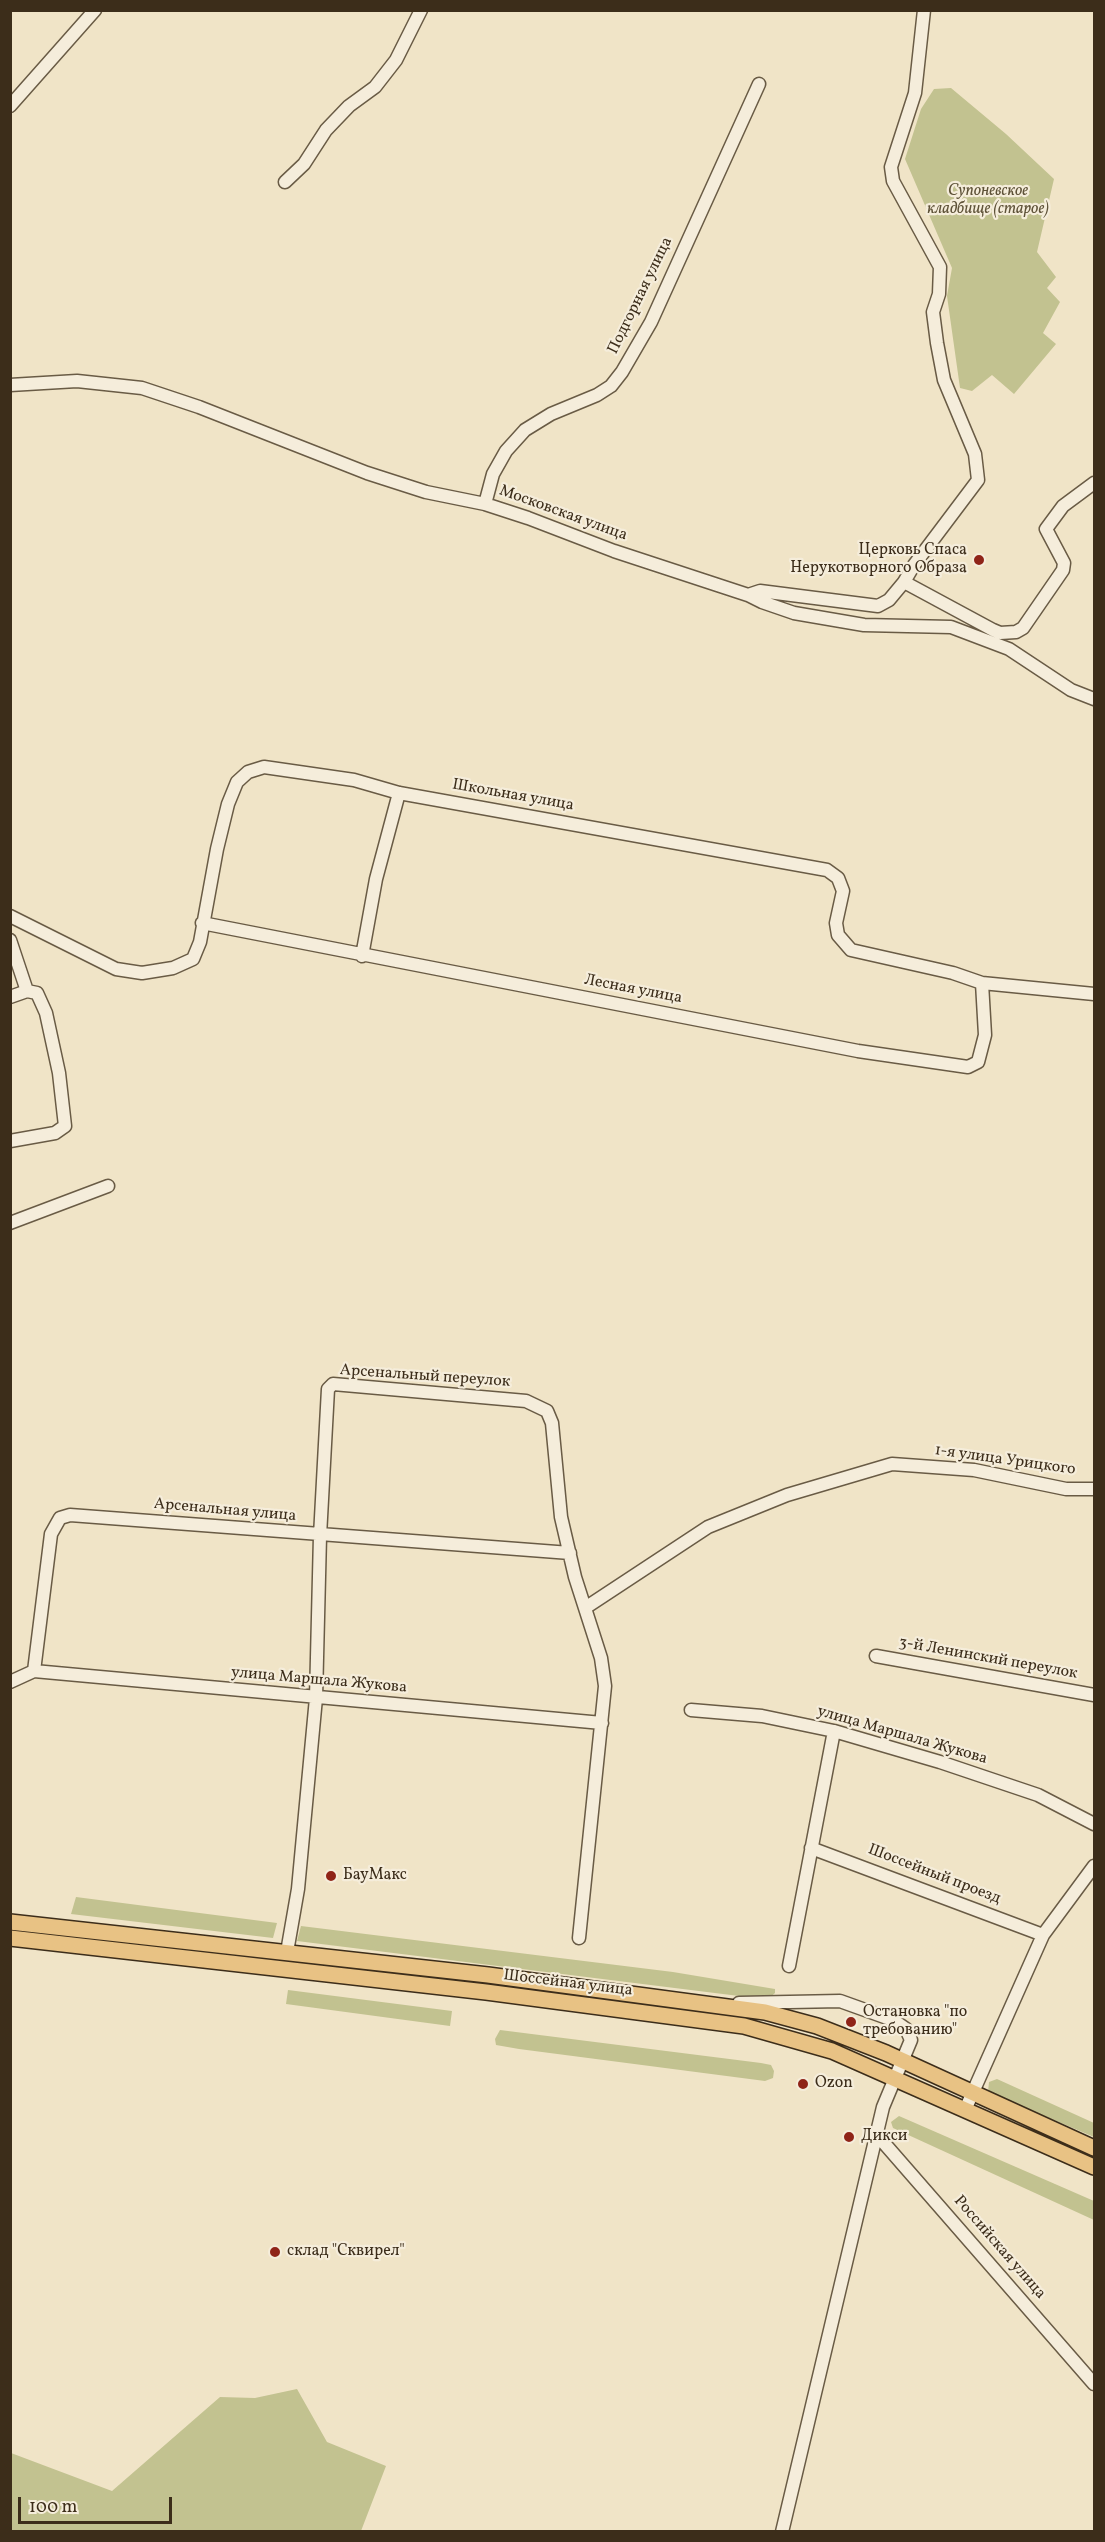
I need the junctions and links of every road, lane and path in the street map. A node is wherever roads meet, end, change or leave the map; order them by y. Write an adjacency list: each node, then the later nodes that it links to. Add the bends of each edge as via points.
1 (94, 10): 5 (street)
2 (421, 10): 6 (street, via 396,60 375,87 341,114 304,164)
3 (924, 10): 10 (street, via 915,93 891,167 893,181 940,267 939,294 933,312 940,362 975,454 978,480)
4 (759, 84): 9 (street, Подгорная улица, via 651,322 622,372 597,395 551,414 525,430 506,451 493,474)
5 (10, 106)
6 (285, 182)
7 (10, 385): 9 (street, Московская улица, via 77,381 142,388 367,473 426,492)
8 (1095, 483): 10 (street, via 1063,506 1046,530 1064,563 1063,570 1023,628 1008,633 993,630)
9 (485, 504): 11 (street, Московская улица)
10 (904, 582): 11 (street, via 889,600 878,606 760,591)
11 (748, 595): 12 (street, Московская улица, via 794,613 864,625 951,627 1009,650 1066,687)
12 (1095, 699)
13 (399, 793): 15 (street, Школьная улица, via 354,780 264,767 248,772 237,782 228,804); 17 (street, via 376,879); 18 (street, Школьная улица, via 827,870 838,878 843,891 836,923 838,935 851,950)
14 (11, 916): 15 (street, Школьная улица, via 116,969 142,973 173,968 193,959); 16 (street)
15 (202, 924): 17 (street, Лесная улица)
16 (10, 938): 19 (street)
17 (362, 956): 18 (street, Лесная улица, via 858,1051 968,1067 978,1062 985,1035)
18 (982, 983): 20 (street, Школьная улица)
19 (27, 991): 21 (street); 22 (street, via 38,993 46,1012 65,1126 55,1133)
20 (1095, 994)
21 (10, 997)
22 (13, 1141)
23 (108, 1186): 24 (street)
24 (10, 1223)
25 (1095, 1489): 28 (street, 1-я улица Урицкого, via 1066,1488 974,1470 892,1464 787,1494 708,1527)
26 (320, 1536): 27 (street, Арсенальная улица); 27 (street, Арсенальный переулок, via 328,1389 333,1384 526,1401 548,1411 561,1517); 30 (street, Арсенальная улица, via 70,1515 60,1518 51,1534); 33 (street, Арсенальный переулок)
27 (570, 1553): 28 (street, Арсенальный переулок)
28 (585, 1608): 35 (street, Арсенальный переулок, via 601,1658 605,1686)
29 (876, 1656): 32 (street, 3-й Ленинский переулок)
30 (34, 1671): 31 (street); 33 (street, улица Маршала Жукова)
31 (10, 1682)
32 (1095, 1695)
33 (316, 1698): 35 (street, улица Маршала Жукова); 44 (street, Арсенальный переулок, via 298,1889)
34 (691, 1710): 36 (street, улица Маршала Жукова, via 762,1716)
35 (602, 1723): 43 (street, Арсенальный переулок)
36 (834, 1731): 37 (street, улица Маршала Жукова, via 1038,1795); 38 (street)
37 (1095, 1824)
38 (811, 1848): 41 (street, Шоссейный проезд); 45 (street)
39 (1095, 1866): 41 (street)
40 (10, 1922): 44 (main road, Шоссейная улица)
41 (1043, 1935): 49 (street)
42 (10, 1938): 48 (main road, Шоссейная улица, via 280,1967 718,2022 807,2042)
43 (579, 1938)
44 (287, 1952): 46 (main road, Шоссейная улица)
45 (789, 1966)
46 (720, 2004): 47 (main road, Шоссейная улица, via 817,2026); 47 (street, via 828,2000 849,2004 893,2020 906,2029 911,2040)
47 (903, 2061): 48 (street); 49 (main road, Шоссейная улица)
48 (895, 2078): 50 (main road, Шоссейная улица); 51 (street)
49 (973, 2093): 50 (street); 52 (main road, Шоссейная улица)
50 (965, 2110): 53 (main road, Шоссейная улица)
51 (877, 2135): 54 (street, Российская улица); 55 (street)
52 (1095, 2148)
53 (1095, 2167)
54 (1095, 2384)
55 (782, 2532)

